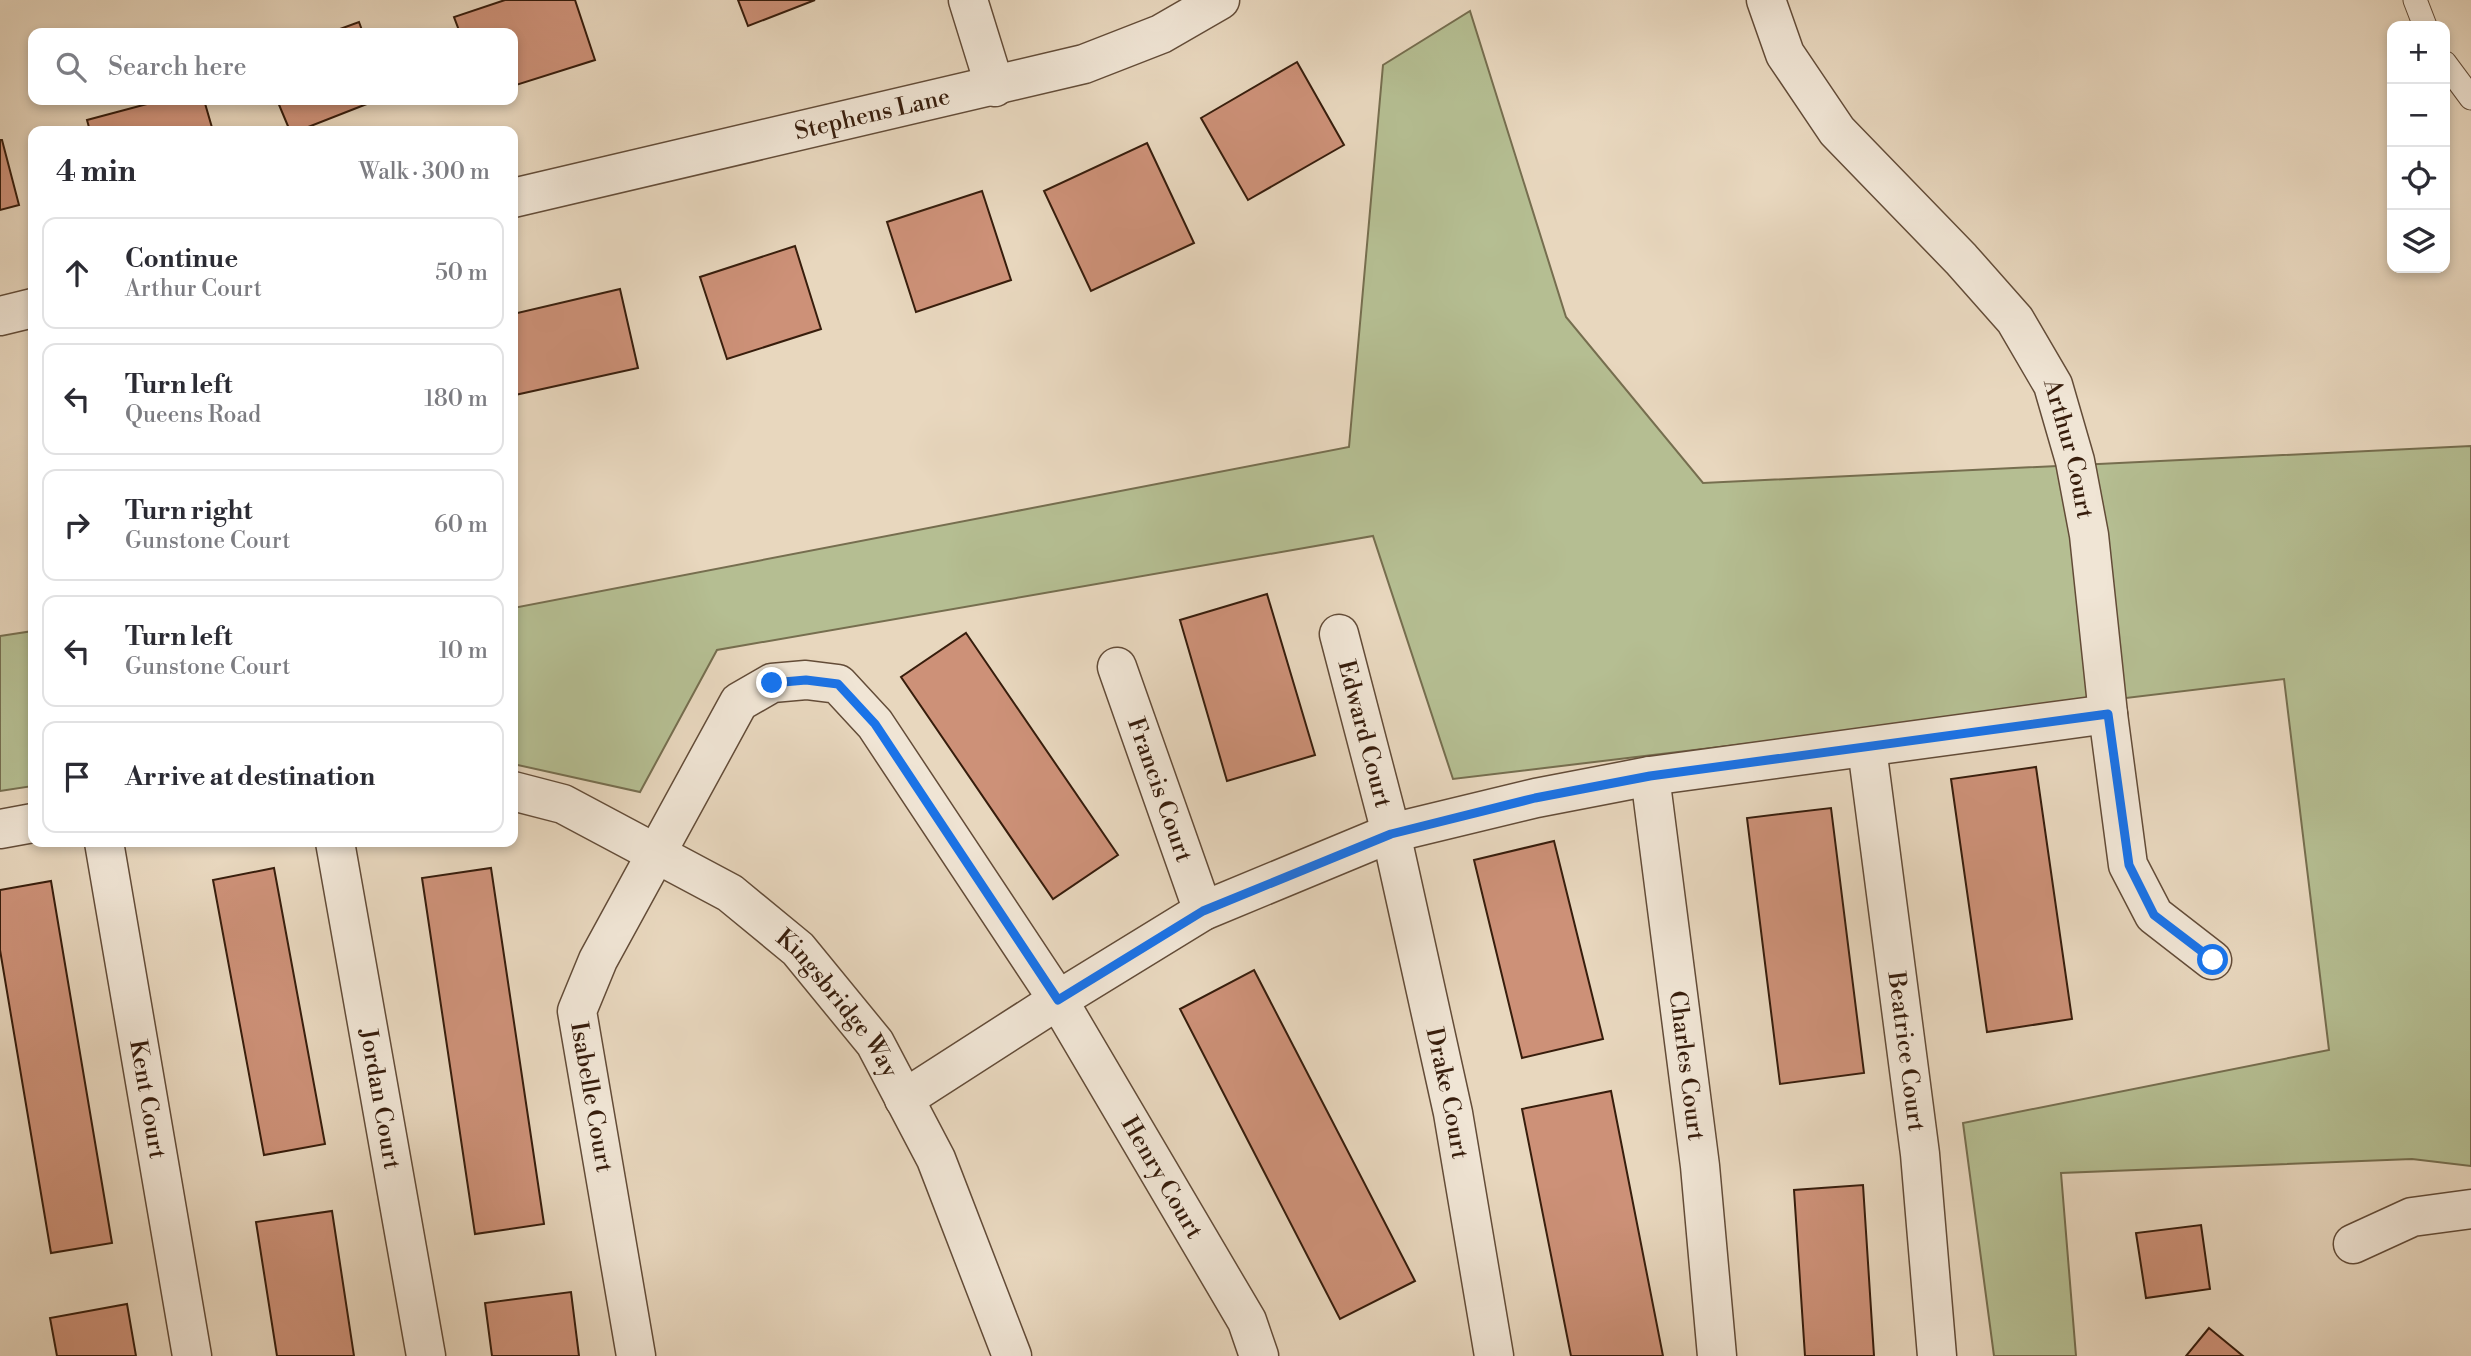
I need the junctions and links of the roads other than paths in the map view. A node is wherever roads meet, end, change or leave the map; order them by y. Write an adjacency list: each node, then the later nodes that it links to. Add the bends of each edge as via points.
1 (968, 0): 7 (street)
2 (1220, 0): 7 (street, Stephens Lane, via 1161,34 1084,64)
3 (1766, 0): 14 (street, Arthur Court, via 1785,54 1837,131 2015,320 2053,385 2075,460 2089,535)
4 (2415, 0): 5 (lane)
5 (2423, 21)
6 (2450, 70): 8 (lane)
7 (995, 87): 9 (street, Stephens Lane)
8 (2471, 98)
9 (518, 197)
10 (28, 309): 11 (street)
11 (0, 316)
12 (1339, 634): 20 (street, Edward Court)
13 (1117, 667): 24 (street, Francis Court)
14 (2108, 714): 15 (street); 25 (street, Arthur Court, via 2129,865 2154,915)
15 (1867, 748): 16 (street); 37 (street, Beatrice Court, via 1920,1154)
16 (1650, 776): 20 (street, via 1535,798); 36 (street, Charles Court, via 1700,1166)
17 (518, 791): 23 (street, Kingsbridge Way, via 563,804)
18 (28, 824): 19 (street)
19 (0, 829)
20 (1391, 834): 24 (street); 35 (street, Drake Court, via 1452,1113)
21 (105, 847): 30 (street, Kent Court)
22 (336, 847): 31 (street, Jordan Court)
23 (655, 853): 26 (street, Isabelle Court, via 739,702 772,683 806,680 838,684 875,724); 27 (street, Kingsbridge Way, via 730,893 798,949 875,1043); 32 (street, Isabelle Court, via 598,960 577,1011)
24 (1203, 911): 26 (street)
25 (2213, 960)
26 (1058, 1000): 27 (street); 34 (street, Henry Court, via 1247,1321)
27 (904, 1100): 33 (street, Kingsbridge Way, via 936,1159)
28 (2471, 1209): 29 (street, via 2412,1217)
29 (2353, 1244)
30 (192, 1356)
31 (426, 1356)
32 (636, 1356)
33 (1012, 1356)
34 (1259, 1356)
35 (1494, 1356)
36 (1717, 1356)
37 (1937, 1356)

